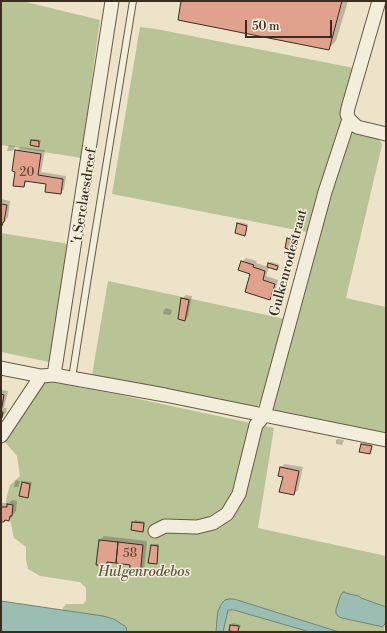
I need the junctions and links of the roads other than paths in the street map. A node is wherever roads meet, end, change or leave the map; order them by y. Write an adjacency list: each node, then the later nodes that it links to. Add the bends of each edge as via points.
1 (112, 1): 7 (street, 't Serclaesdreef)
2 (133, 1): 8 (lane, 't Serclaesdreef)
3 (379, 1): 4 (street, Gulkenrodestraat, via 348,108)
4 (349, 119): 5 (street, via 357,127); 9 (street, Gulkenrodestraat, via 325,192)
5 (386, 134)
6 (1, 368): 7 (street)
7 (48, 375): 8 (street); 10 (street)
8 (72, 378): 9 (street)
9 (264, 416): 11 (street); 12 (street, Gulkenrodestraat, via 256,425 239,494 227,514 213,523 165,526)
10 (1, 436)
11 (386, 440)
12 (155, 531)

